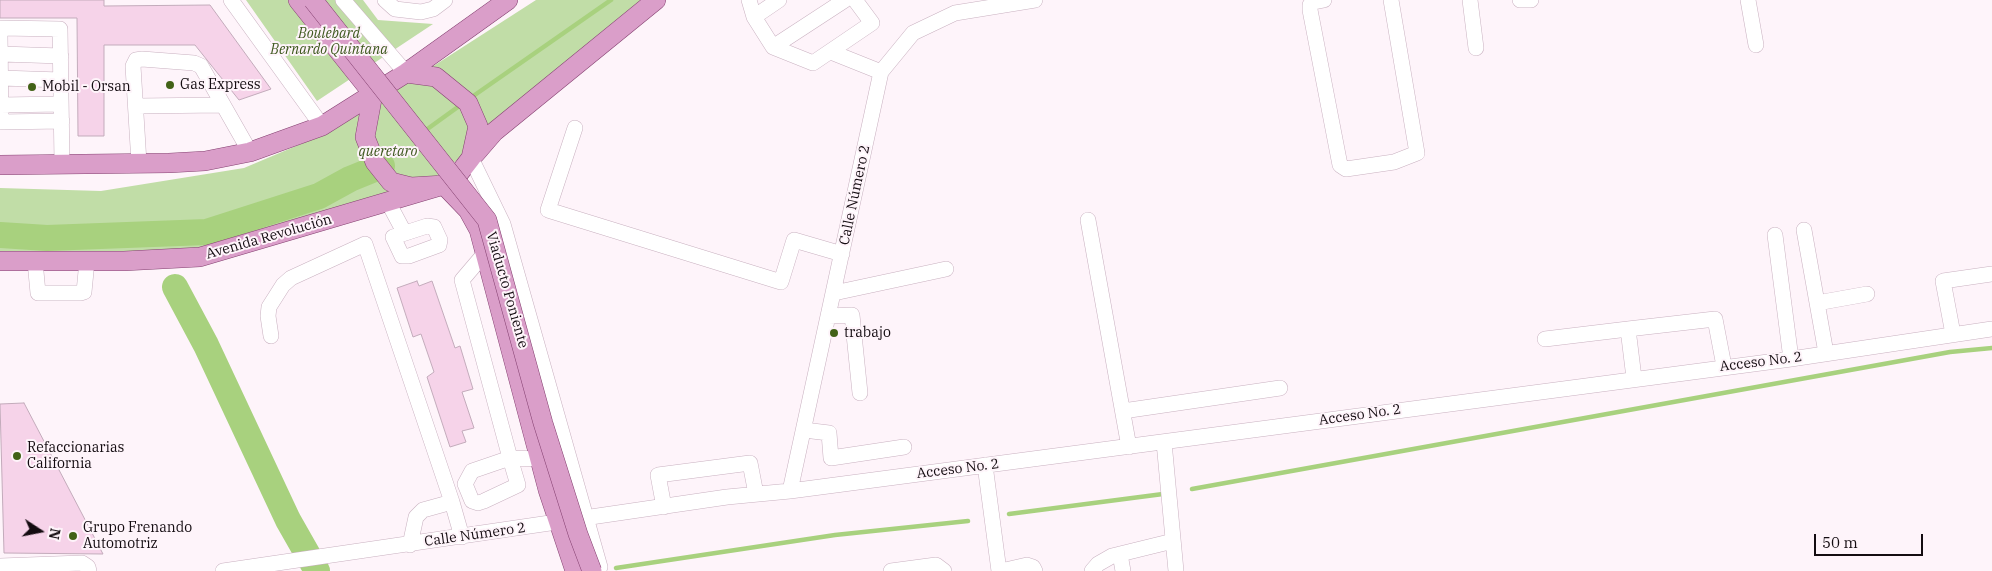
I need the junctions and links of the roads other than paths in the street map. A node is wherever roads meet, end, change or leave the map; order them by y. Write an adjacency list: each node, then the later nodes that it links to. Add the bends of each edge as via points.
1 (231, 0): 40 (street)
2 (298, 0): 33 (main road)
3 (313, 0): 97 (main road, Viaducto Poniente, bridge, via 487,220 544,422)
4 (343, 0): 30 (street)
5 (385, 0): 6 (street, via 395,9 408,12 433,9)
6 (445, 0)
7 (508, 0): 30 (main road)
8 (656, 0): 43 (main road, via 494,132)
9 (749, 0): 20 (street)
10 (779, 0): 20 (street)
11 (845, 0): 24 (street)
12 (855, 0): 26 (street, via 872,22)
13 (1035, 0): 29 (street, Calle Número 2, via 955,13 913,33)
14 (1324, 0): 15 (street, via 1314,2 1310,10 1340,165 1346,169 1394,162 1417,153)
15 (1391, 0)
16 (1470, 0): 25 (street)
17 (1520, 0): 18 (street)
18 (1531, 0)
19 (1748, 0): 23 (street)
20 (754, 17): 24 (street)
21 (0, 28): 28 (street, via 60,29)
22 (0, 34): 27 (street)
23 (1756, 45)
24 (774, 48): 26 (street, via 813,63)
25 (1476, 48)
26 (831, 52): 29 (street)
27 (1, 54): 28 (street); 31 (street)
28 (61, 56): 32 (street)
29 (881, 72): 54 (street, Calle Número 2)
30 (406, 73): 33 (main road); 43 (main road, via 436,77 468,103 478,130)
31 (1, 78): 32 (street); 35 (street)
32 (61, 80): 34 (street)
33 (373, 94): 40 (main road); 47 (main road, via 364,137 375,162 391,182 412,187)
34 (61, 104): 35 (street); 38 (street)
35 (1, 105): 39 (street)
36 (222, 105): 37 (street); 37 (street, via 200,66 142,59 136,60 133,66); 42 (street)
37 (136, 106): 45 (street)
38 (62, 121): 39 (street); 44 (street)
39 (1, 122)
40 (322, 126): 42 (main road)
41 (575, 128): 54 (street, via 548,210 781,282 794,240)
42 (250, 152): 45 (main road, via 205,161)
43 (471, 158): 47 (main road, via 457,176); 88 (street, via 503,224)
44 (62, 163): 45 (main road); 46 (main road)
45 (139, 163)
46 (0, 165)
47 (444, 185): 48 (main road, Avenida Revolución); 53 (main road, via 468,210 479,230)
48 (388, 202): 51 (street); 57 (main road, Avenida Revolución, via 200,257)
49 (1088, 220): 75 (street)
50 (1804, 230): 62 (street)
51 (404, 232)
52 (1775, 235): 70 (street)
53 (485, 253): 80 (main road); 80 (street, via 462,280 510,458)
54 (842, 254): 60 (street, Calle Número 2)
55 (0, 261): 56 (main road, Avenida Revolución)
56 (35, 261): 57 (main road, Avenida Revolución); 57 (street, via 38,293 84,292)
57 (86, 261)
58 (946, 269): 60 (street)
59 (1992, 274): 66 (street, via 1943,281)
60 (834, 292): 63 (street, Calle Número 2)
61 (1867, 294): 62 (street)
62 (1817, 303): 69 (street)
63 (829, 316): 74 (street, via 852,315); 76 (street, Calle Número 2)
64 (1628, 329): 68 (street); 71 (street, via 1715,319); 72 (street)
65 (1992, 329): 66 (street, Acceso No. 2)
66 (1953, 334): 69 (street, Acceso No. 2)
67 (271, 336): 85 (street, via 269,306 283,285 291,278 365,244)
68 (1546, 339)
69 (1826, 353): 70 (street, Acceso No. 2)
70 (1791, 359): 71 (street, Acceso No. 2)
71 (1724, 366): 72 (street, Acceso No. 2)
72 (1634, 378): 77 (street, Acceso No. 2)
73 (1280, 388): 75 (street)
74 (860, 393)
75 (1123, 411): 79 (street)
76 (804, 430): 78 (street, via 828,433 831,458); 82 (street, Calle Número 2)
77 (1164, 442): 79 (street, Acceso No. 2); 90 (street)
78 (904, 447)
79 (1129, 447): 81 (street, Acceso No. 2)
80 (540, 459): 87 (main road)
81 (985, 465): 82 (street, Acceso No. 2); 101 (street)
82 (790, 491): 83 (street, Acceso No. 2)
83 (756, 494): 84 (street, Acceso No. 2); 86 (street, via 750,463 658,475)
84 (726, 497): 86 (street, Calle Número 2)
85 (452, 502): 89 (street); 91 (street, via 423,510 416,517)
86 (664, 507): 88 (street, Calle Número 2)
87 (560, 523): 88 (street, Calle Número 2); 89 (street, Calle Número 2); 96 (main road)
88 (586, 525): 98 (street)
89 (462, 537): 91 (street, Calle Número 2)
90 (1173, 542): 92 (street); 105 (street)
91 (410, 545): 94 (street, Calle Número 2)
92 (1120, 554): 103 (street, via 1107,558); 104 (street)
93 (0, 566): 95 (street, via 82,564)
94 (233, 570)
95 (89, 571)
96 (575, 571)
97 (592, 571)
98 (601, 571)
99 (891, 571): 100 (street, via 936,565)
100 (944, 571)
101 (1000, 571): 102 (street, via 1027,565)
102 (1035, 571)
103 (1092, 571)
104 (1123, 571)
105 (1176, 571)

